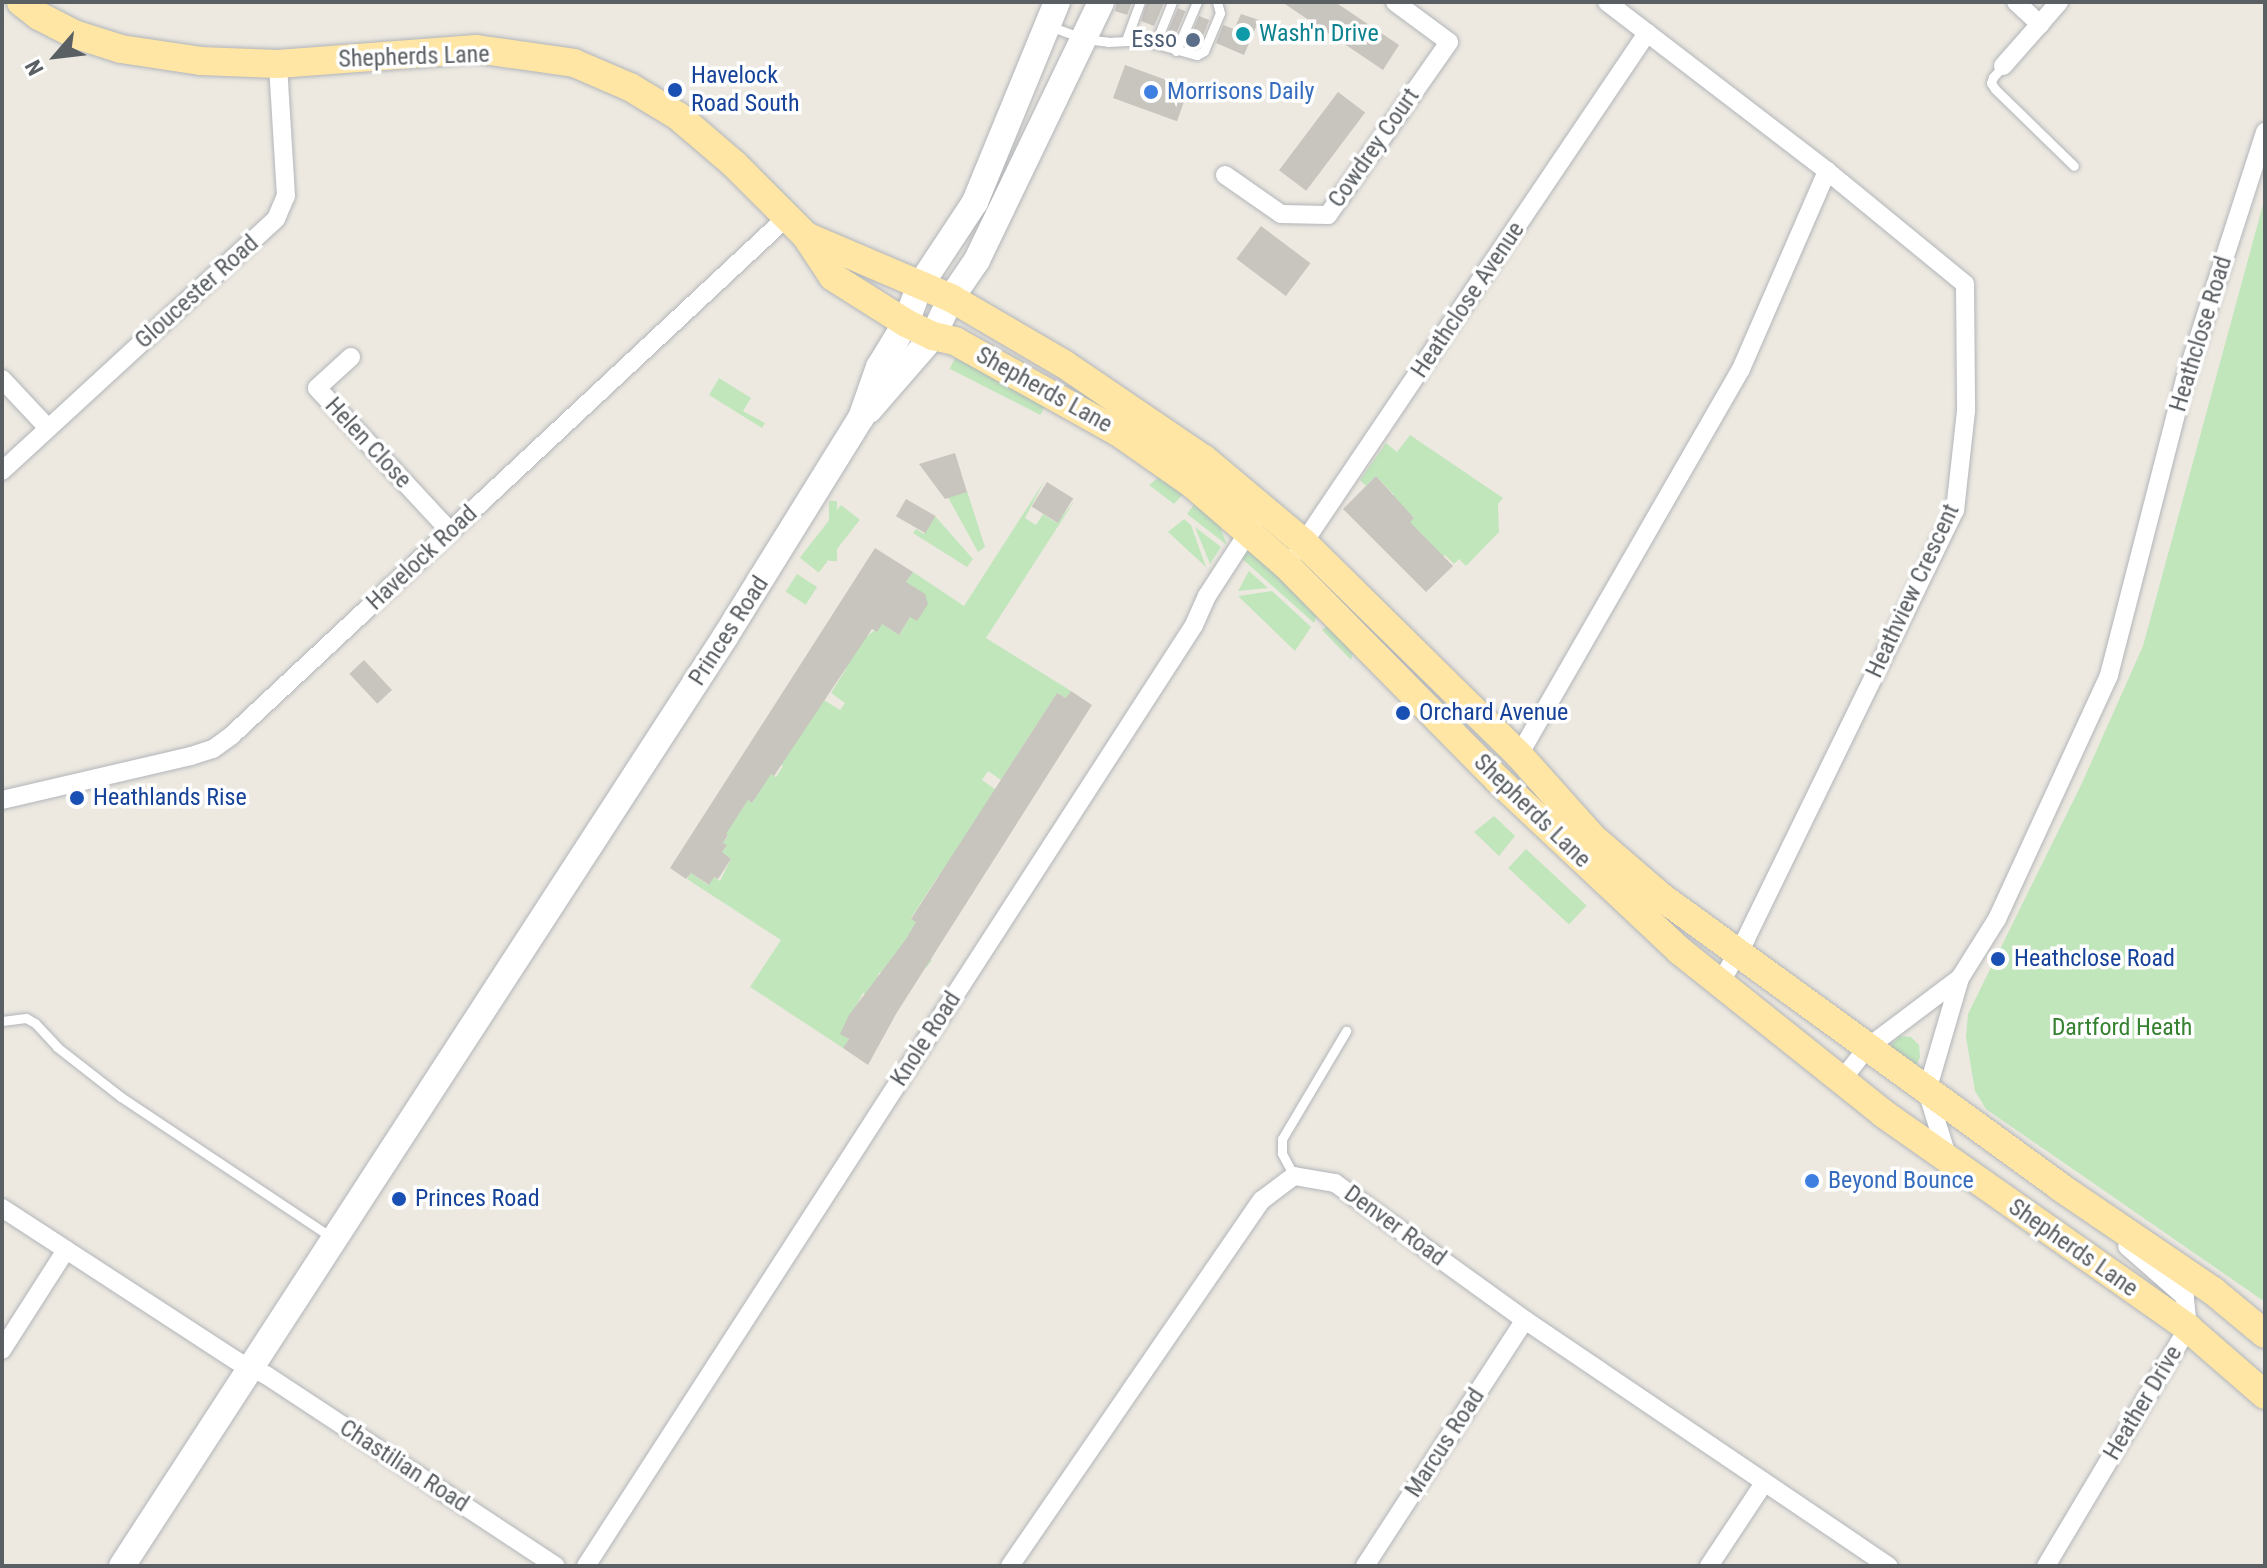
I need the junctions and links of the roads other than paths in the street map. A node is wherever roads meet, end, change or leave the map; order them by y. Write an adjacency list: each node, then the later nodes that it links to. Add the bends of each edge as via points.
1 (21, 2): 18 (main road, Shepherds Lane, via 74,34 121,49 200,61)
2 (1101, 2): 14 (main road, Princes Road)
3 (1140, 2): 15 (lane)
4 (1172, 2): 16 (lane)
5 (1197, 2): 17 (lane)
6 (1217, 2): 17 (lane, via 1220,13 1204,51)
7 (1395, 2): 23 (street, Cowdrey Court, via 1449,42 1328,215 1281,214)
8 (1607, 2): 13 (street, Heathview Crescent)
9 (2016, 2): 12 (street)
10 (2059, 2): 12 (street)
11 (1053, 14): 14 (lane); 25 (main road, Princes Road, via 975,202)
12 (2040, 24): 19 (street)
13 (1647, 33): 22 (street, Heathview Crescent); 36 (street, Heathclose Avenue)
14 (1085, 39): 15 (lane); 26 (main road, Princes Road, via 977,260)
15 (1126, 40): 16 (lane)
16 (1156, 42): 17 (lane)
17 (1176, 51)
18 (278, 64): 24 (main road, Shepherds Lane, via 476,49 574,63 630,87 678,116); 32 (street, Gloucester Road, via 286,196 276,219)
19 (2003, 66): 21 (lane, via 1993,77 1995,89)
20 (2265, 132): 41 (street, Heathclose Road, via 2185,380 2109,675 1997,919)
21 (2074, 166)
22 (1827, 171): 38 (street, via 1741,369); 40 (street, Heathview Crescent, via 1965,284 1966,411 1955,510)
23 (1225, 175)
24 (796, 226): 25 (main road, Shepherds Lane); 27 (main road, Shepherds Lane, via 833,277); 35 (street, Havelock Road)
25 (919, 287): 26 (main road, Shepherds Lane); 27 (main road, Princes Road)
26 (951, 298): 28 (main road, Princes Road); 34 (main road, Shepherds Lane, via 1143,415 1239,486)
27 (906, 323): 28 (main road, Shepherds Lane); 31 (main road, Princes Road, via 879,367)
28 (933, 336): 31 (main road, Princes Road); 34 (main road, Shepherds Lane, via 955,341 1118,432)
29 (351, 357): 35 (street, Helen Close, via 317,388)
30 (2, 379): 32 (street)
31 (861, 418): 52 (main road, Princes Road)
32 (48, 428): 33 (street, Gloucester Road)
33 (2, 471)
34 (1256, 521): 36 (main road, Shepherds Lane); 37 (main road, Shepherds Lane); 63 (street, Knole Road)
35 (450, 531): 39 (street, Havelock Road, via 213,749)
36 (1304, 543): 37 (street, Heathclose Avenue); 38 (main road, Shepherds Lane)
37 (1287, 566): 42 (main road, Shepherds Lane, via 1586,864)
38 (1519, 755): 40 (main road, Shepherds Lane, via 1592,837)
39 (2, 800)
40 (1737, 954): 42 (street, Heathview Crescent); 45 (main road, Shepherds Lane)
41 (1960, 978): 45 (street, Heathclose Road); 47 (street, Heathclose Road)
42 (1720, 983): 46 (main road, Shepherds Lane)
43 (2, 1021): 52 (lane, via 26,1018 35,1023 121,1097)
44 (1346, 1031): 49 (lane, via 1282,1139 1282,1153)
45 (1867, 1048): 46 (street, Heathclose Road); 47 (main road, Shepherds Lane)
46 (1841, 1081): 48 (main road, Shepherds Lane)
47 (1927, 1091): 48 (street); 50 (main road, Shepherds Lane)
48 (1949, 1161): 55 (main road, Shepherds Lane)
49 (1294, 1176): 54 (street, Denver Road, via 1335,1183); 64 (street, via 1262,1200)
50 (2060, 1187): 55 (street, Heather Drive, via 2185,1297); 56 (main road, Shepherds Lane, via 2213,1291)
51 (2, 1208): 53 (street)
52 (335, 1239): 58 (main road, Princes Road)
53 (66, 1250): 57 (street); 58 (street)
54 (1525, 1320): 60 (street, Denver Road); 65 (street, Marcus Road)
55 (2188, 1328): 59 (main road, Shepherds Lane); 68 (street, Heather Drive)
56 (2265, 1334)
57 (2, 1350)
58 (251, 1369): 61 (main road, Princes Road); 62 (street, Chastilian Road)
59 (2265, 1395)
60 (1764, 1483): 66 (street); 67 (street, Denver Road)
61 (122, 1566)
62 (556, 1566)
63 (586, 1566)
64 (1010, 1566)
65 (1365, 1566)
66 (1709, 1566)
67 (1889, 1566)
68 (2046, 1566)

